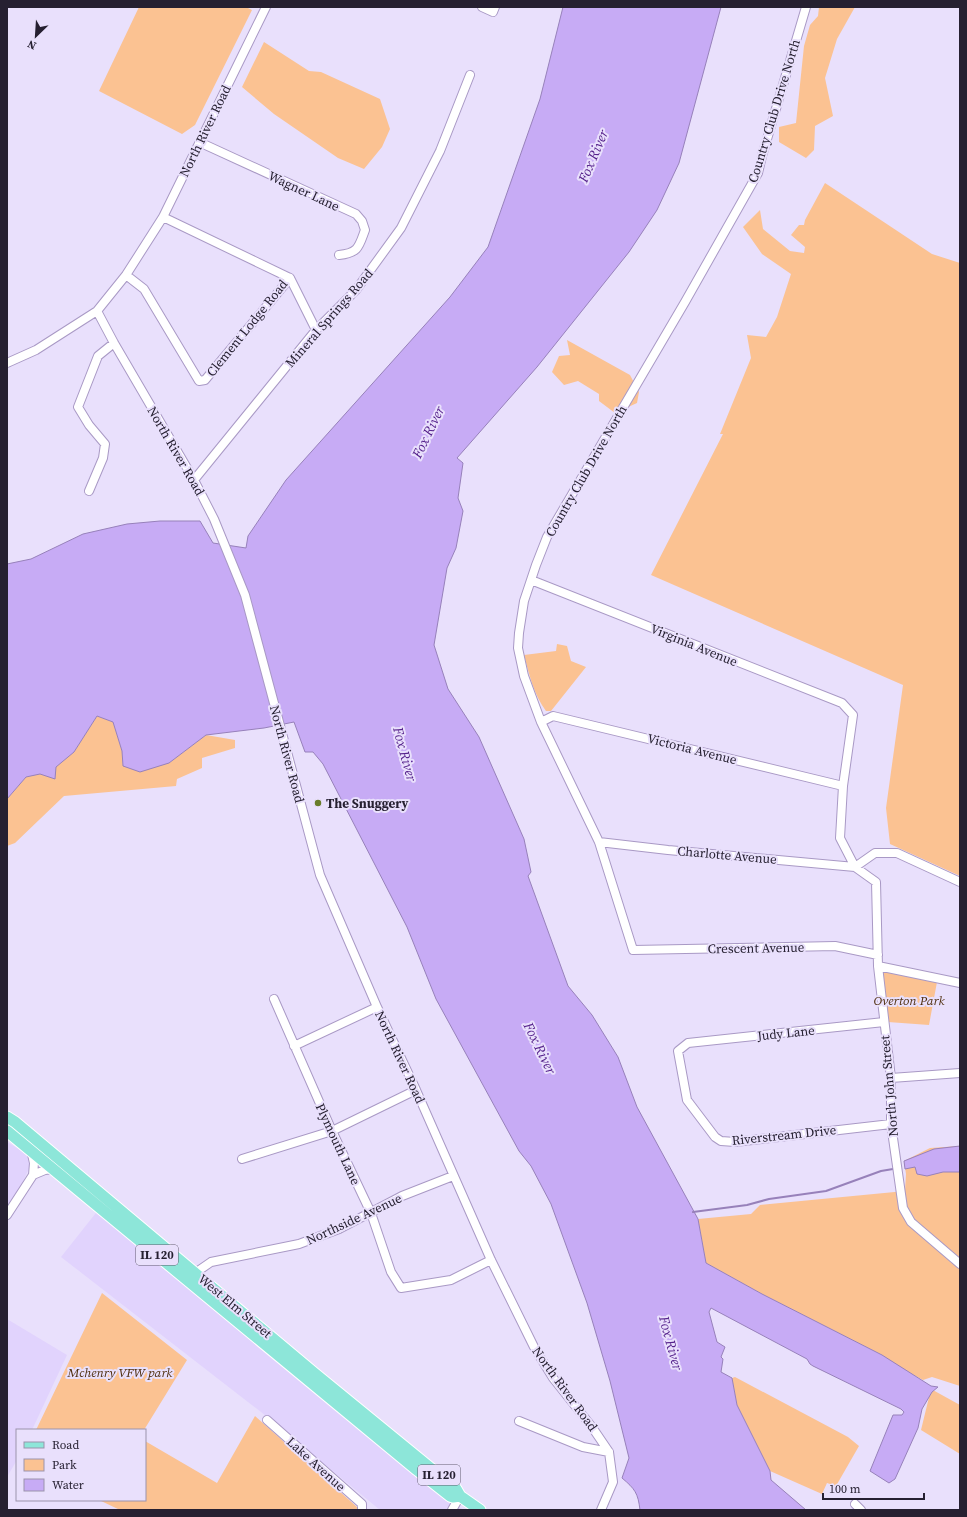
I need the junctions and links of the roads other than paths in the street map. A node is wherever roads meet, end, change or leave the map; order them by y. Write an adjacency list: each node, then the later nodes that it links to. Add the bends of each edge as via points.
1 (266, 7): 6 (street, North River Road)
2 (482, 7): 4 (street)
3 (806, 7): 17 (street, Country Club Drive North, via 758,173 558,517)
4 (494, 10)
5 (470, 75): 12 (street, Mineral Springs Road, via 440,151 401,228 356,290)
6 (200, 142): 7 (street, North River Road); 8 (street, Wagner Lane, via 356,214 365,230 360,243 355,251)
7 (162, 217): 9 (street, North River Road); 10 (street, Clement Lodge Road)
8 (339, 255)
9 (126, 275): 10 (street, Clement Lodge Road, via 144,289 199,381 205,380); 11 (street, North River Road)
10 (290, 278): 12 (street)
11 (97, 311): 13 (street, North River Road); 14 (street, via 36,350)
12 (316, 330): 15 (street, Mineral Springs Road)
13 (114, 343): 15 (street, North River Road); 16 (street, via 98,356 78,407 105,444 103,458)
14 (7, 363)
15 (194, 480): 29 (street, North River Road, via 214,520 245,595 320,875)
16 (89, 491)
17 (531, 580): 18 (street, Virginia Avenue, via 842,703); 19 (street, Country Club Drive North, via 521,616 518,648 524,676)
18 (853, 715): 20 (street, North John Street)
19 (541, 722): 20 (street, Victoria Avenue, via 553,716); 21 (street, Country Club Drive North)
20 (843, 786): 22 (street, North John Street, via 840,838)
21 (599, 842): 22 (street, Charlotte Avenue); 24 (street, Country Club Drive North)
22 (855, 867): 23 (street, via 875,853 897,853); 25 (street, North John Street, via 876,882)
23 (960, 882)
24 (633, 950): 25 (street, Crescent Avenue, via 835,946)
25 (878, 955): 26 (street, North John Street)
26 (878, 966): 27 (street); 30 (street, North John Street)
27 (960, 984)
28 (274, 999): 32 (street, Plymouth Lane)
29 (376, 1007): 32 (street); 35 (street, North River Road)
30 (884, 1022): 31 (street, Judy Lane); 34 (street, North John Street)
31 (688, 1043): 37 (street, Riverstream Drive, via 678,1051 687,1100 721,1141 735,1142)
32 (294, 1046): 39 (street, Plymouth Lane)
33 (960, 1073): 34 (street)
34 (891, 1078): 37 (street, North John Street)
35 (416, 1090): 39 (street); 44 (street, North River Road)
36 (7, 1117): 49 (main road, West Elm Street / IL 120)
37 (891, 1124): 48 (street, North John Street, via 903,1208 911,1222)
38 (7, 1131): 40 (main road, West Elm Street / IL 120)
39 (332, 1131): 41 (street); 45 (street, Plymouth Lane)
40 (31, 1150): 42 (main road, West Elm Street / IL 120); 43 (street, via 34,1163)
41 (242, 1159)
42 (53, 1169): 43 (street); 49 (main road, West Elm Street / IL 120, via 112,1220)
43 (32, 1175): 46 (street)
44 (453, 1176): 45 (street, Northside Avenue, via 402,1196); 47 (street, North River Road)
45 (371, 1213): 47 (street, Plymouth Lane, via 391,1272 402,1288 451,1280); 49 (street, Northside Avenue, via 299,1244 212,1262)
46 (7, 1215)
47 (491, 1260): 52 (street, North River Road, via 534,1347 553,1378)
48 (960, 1264)
49 (192, 1277): 53 (main road, West Elm Street / IL 120, via 417,1470 450,1496)
50 (267, 1420): 54 (street, Lake Avenue, via 362,1504)
51 (519, 1422): 52 (street, via 584,1447)
52 (609, 1452): 57 (street, North River Road, via 613,1482)
53 (460, 1496): 55 (street); 56 (main road, West Elm Street / IL 120)
54 (362, 1510)
55 (452, 1510)
56 (480, 1510)
57 (601, 1510)

